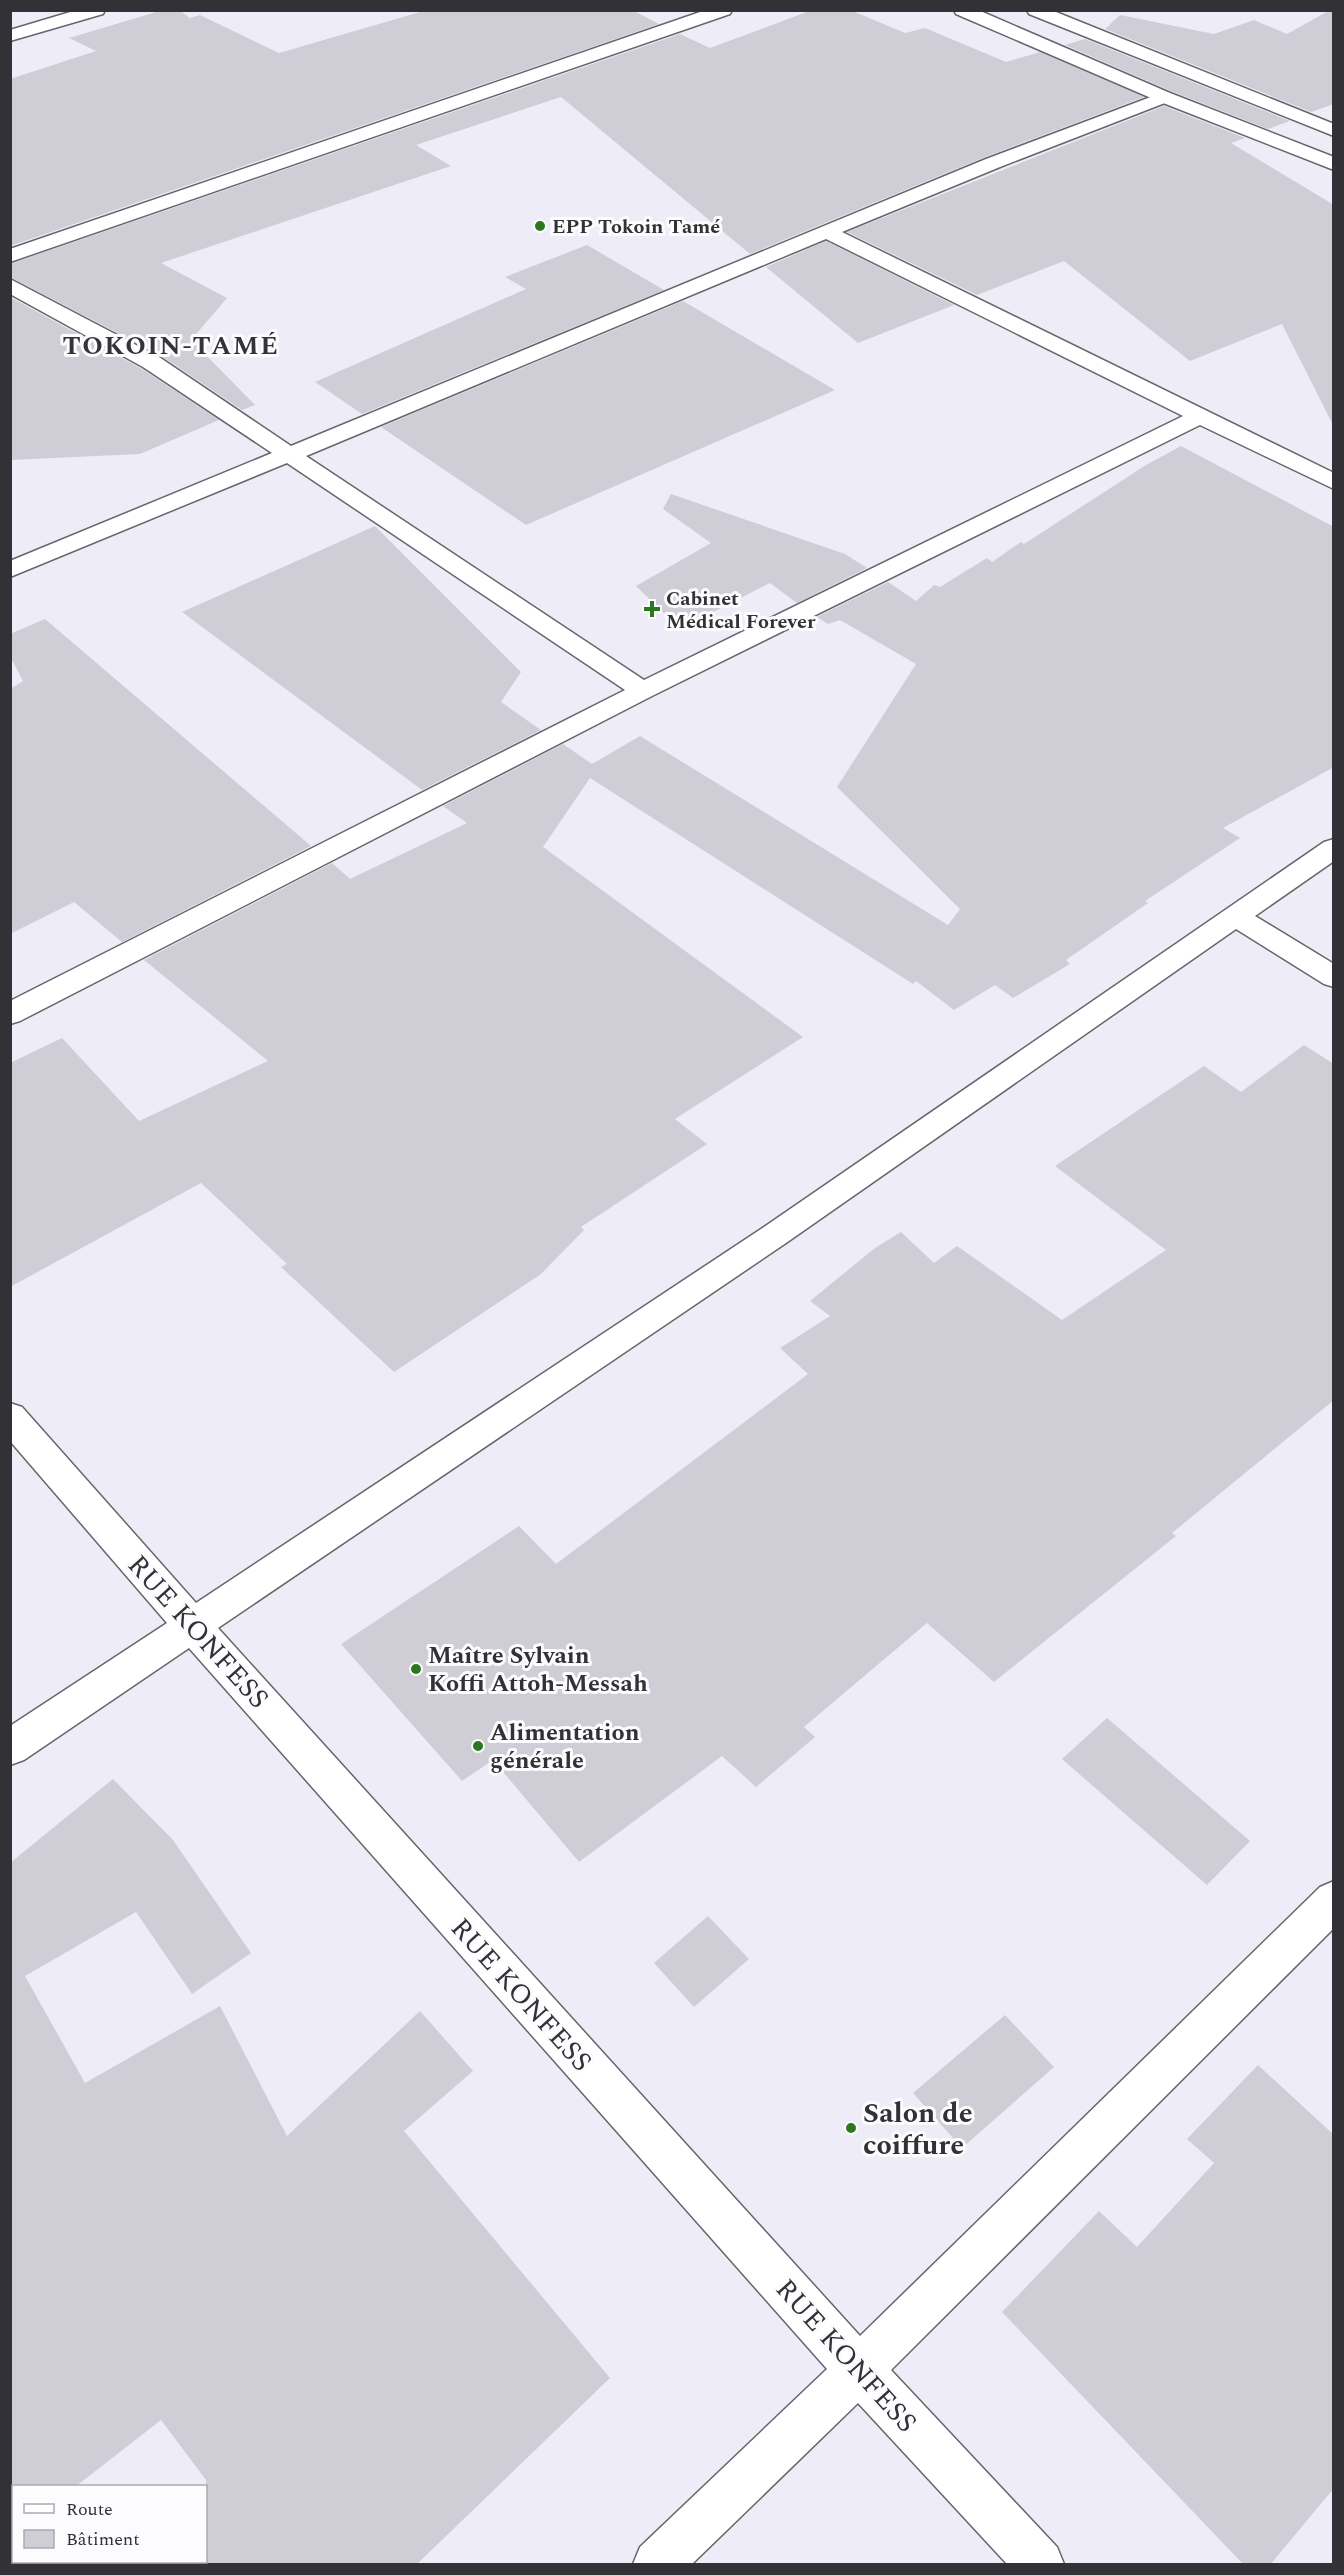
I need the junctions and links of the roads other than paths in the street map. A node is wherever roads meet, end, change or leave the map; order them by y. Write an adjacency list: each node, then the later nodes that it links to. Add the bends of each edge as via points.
1 (97, 10): 5 (street)
2 (724, 10): 10 (street)
3 (962, 10): 6 (street)
4 (1035, 10): 7 (street)
5 (10, 36)
6 (1164, 97): 8 (street); 9 (street)
7 (1334, 131)
8 (1334, 164)
9 (826, 232): 12 (street); 13 (street)
10 (10, 256)
11 (10, 285): 13 (street, via 151,362)
12 (1199, 417): 14 (street); 16 (street)
13 (291, 455): 15 (street); 16 (street)
14 (1334, 482)
15 (10, 570)
16 (643, 691): 20 (street)
17 (1334, 848): 18 (street)
18 (1235, 916): 19 (street); 22 (street, via 775,1235)
19 (1334, 977)
20 (10, 1014)
21 (10, 1417): 22 (street, RUE KONFESS)
22 (192, 1624): 23 (street); 25 (street, RUE KONFESS)
23 (10, 1748)
24 (1334, 1900): 25 (street)
25 (859, 2370): 26 (street); 27 (street, RUE KONFESS)
26 (657, 2565)
27 (1040, 2565)

